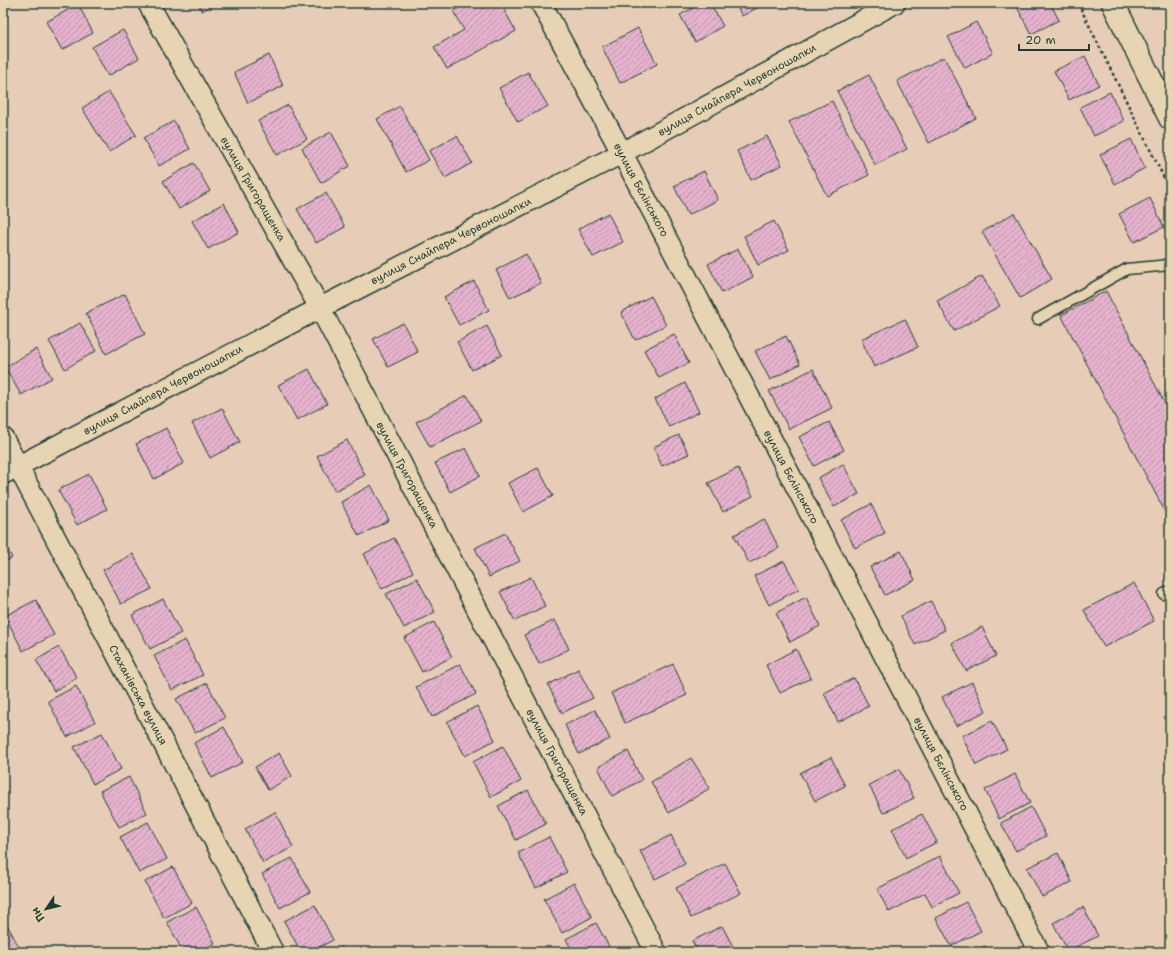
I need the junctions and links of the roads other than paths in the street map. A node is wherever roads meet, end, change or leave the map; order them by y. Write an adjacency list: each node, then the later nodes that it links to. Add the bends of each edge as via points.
1 (148, 3): 8 (street, вулиця Григоращенка)
2 (541, 3): 6 (street, вулиця Бєлінського)
3 (895, 3): 6 (street, вулиця Снайпера Червоношапки)
4 (1113, 3): 5 (main road)
5 (1170, 118)
6 (622, 153): 8 (street, вулиця Снайпера Червоношапки); 14 (street, вулиця Бєлінського)
7 (1170, 266): 9 (lane, via 1127,269)
8 (320, 308): 11 (street, вулиця Снайпера Червоношапки); 13 (street, вулиця Григоращенка)
9 (1038, 319)
10 (3, 438): 11 (street, Стаханівська вулиця)
11 (10, 470): 12 (street, Стаханівська вулиця)
12 (273, 952)
13 (656, 952)
14 (1039, 952)

